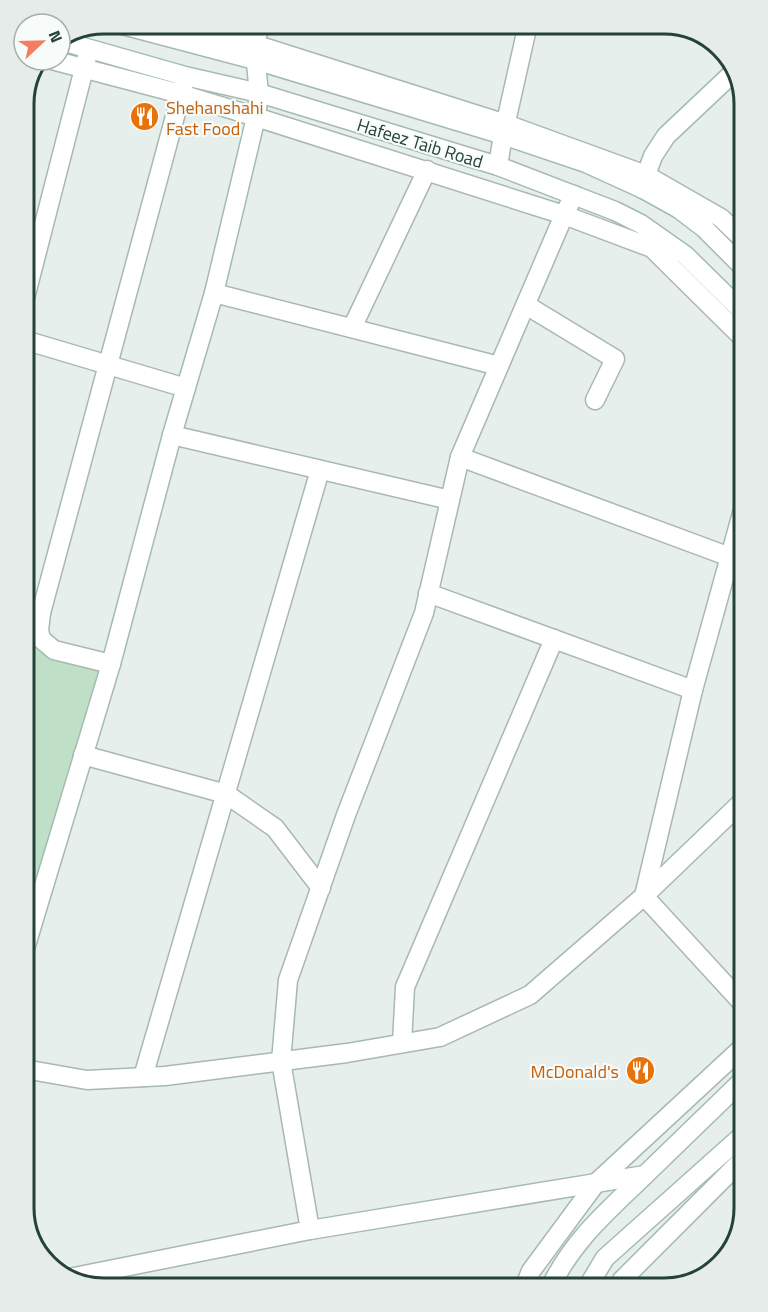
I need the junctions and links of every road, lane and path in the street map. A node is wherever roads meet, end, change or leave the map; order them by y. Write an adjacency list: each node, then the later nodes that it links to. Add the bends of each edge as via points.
1 (168, 34): 7 (street)
2 (206, 34): 7 (street)
3 (259, 34): 7 (street)
4 (526, 35): 15 (street)
5 (72, 44): 6 (street, Hafeez Taib Road)
6 (89, 49): 9 (street); 10 (street, Hafeez Taib Road)
7 (255, 52): 12 (street); 15 (street)
8 (72, 65): 9 (street)
9 (85, 69): 13 (street); 22 (street)
10 (185, 76): 12 (street, Hafeez Taib Road); 13 (street)
11 (728, 78): 18 (street, via 666,136 653,156)
12 (259, 93): 14 (street); 16 (street, Hafeez Taib Road)
13 (181, 94): 14 (street); 30 (street)
14 (256, 117): 17 (street); 24 (street)
15 (505, 129): 16 (street); 18 (street)
16 (498, 166): 19 (street, Hafeez Taib Road)
17 (427, 170): 20 (street); 27 (street)
18 (645, 182): 21 (street, via 721,218); 23 (street, via 704,228)
19 (574, 195): 20 (street); 25 (street, Hafeez Taib Road, via 615,211 663,238)
20 (564, 215): 26 (street); 28 (street, via 652,248)
21 (734, 230)
22 (35, 238)
23 (734, 258)
24 (214, 292): 27 (street); 32 (street)
25 (734, 302)
26 (526, 305): 31 (street); 33 (street, via 615,359)
27 (352, 328): 31 (street)
28 (734, 329)
29 (35, 343): 30 (street)
30 (108, 365): 32 (street); 41 (street)
31 (499, 366): 35 (street)
32 (186, 388): 34 (street)
33 (595, 400)
34 (172, 435): 36 (street); 44 (street)
35 (460, 457): 37 (street); 39 (street)
36 (320, 470): 37 (street); 47 (street)
37 (450, 500): 40 (street)
38 (734, 542): 39 (street)
39 (730, 557): 45 (street)
40 (428, 593): 43 (street); 49 (street)
41 (35, 605)
42 (35, 615): 44 (street, via 41,639 54,650)
43 (554, 639): 45 (street); 53 (street, via 405,987)
44 (111, 664): 46 (street)
45 (693, 690): 50 (street)
46 (83, 755): 47 (street); 51 (street)
47 (226, 794): 49 (street, via 275,828); 57 (street)
48 (734, 810): 50 (street)
49 (321, 888): 55 (street, via 288,980)
50 (644, 896): 52 (street); 53 (street, via 530,995 440,1037)
51 (34, 918)
52 (734, 994)
53 (402, 1043): 55 (street)
54 (734, 1055): 62 (street)
55 (280, 1061): 57 (street); 63 (street)
56 (34, 1071): 57 (street, via 87,1080)
57 (143, 1077)
58 (734, 1089): 61 (street)
59 (734, 1143): 67 (street, via 605,1258)
60 (734, 1168): 68 (street)
61 (645, 1175): 62 (street); 66 (street, via 587,1232)
62 (596, 1183): 63 (street); 65 (street)
63 (310, 1230): 64 (street)
64 (85, 1275)
65 (528, 1278)
66 (555, 1278)
67 (592, 1278)
68 (624, 1278)

